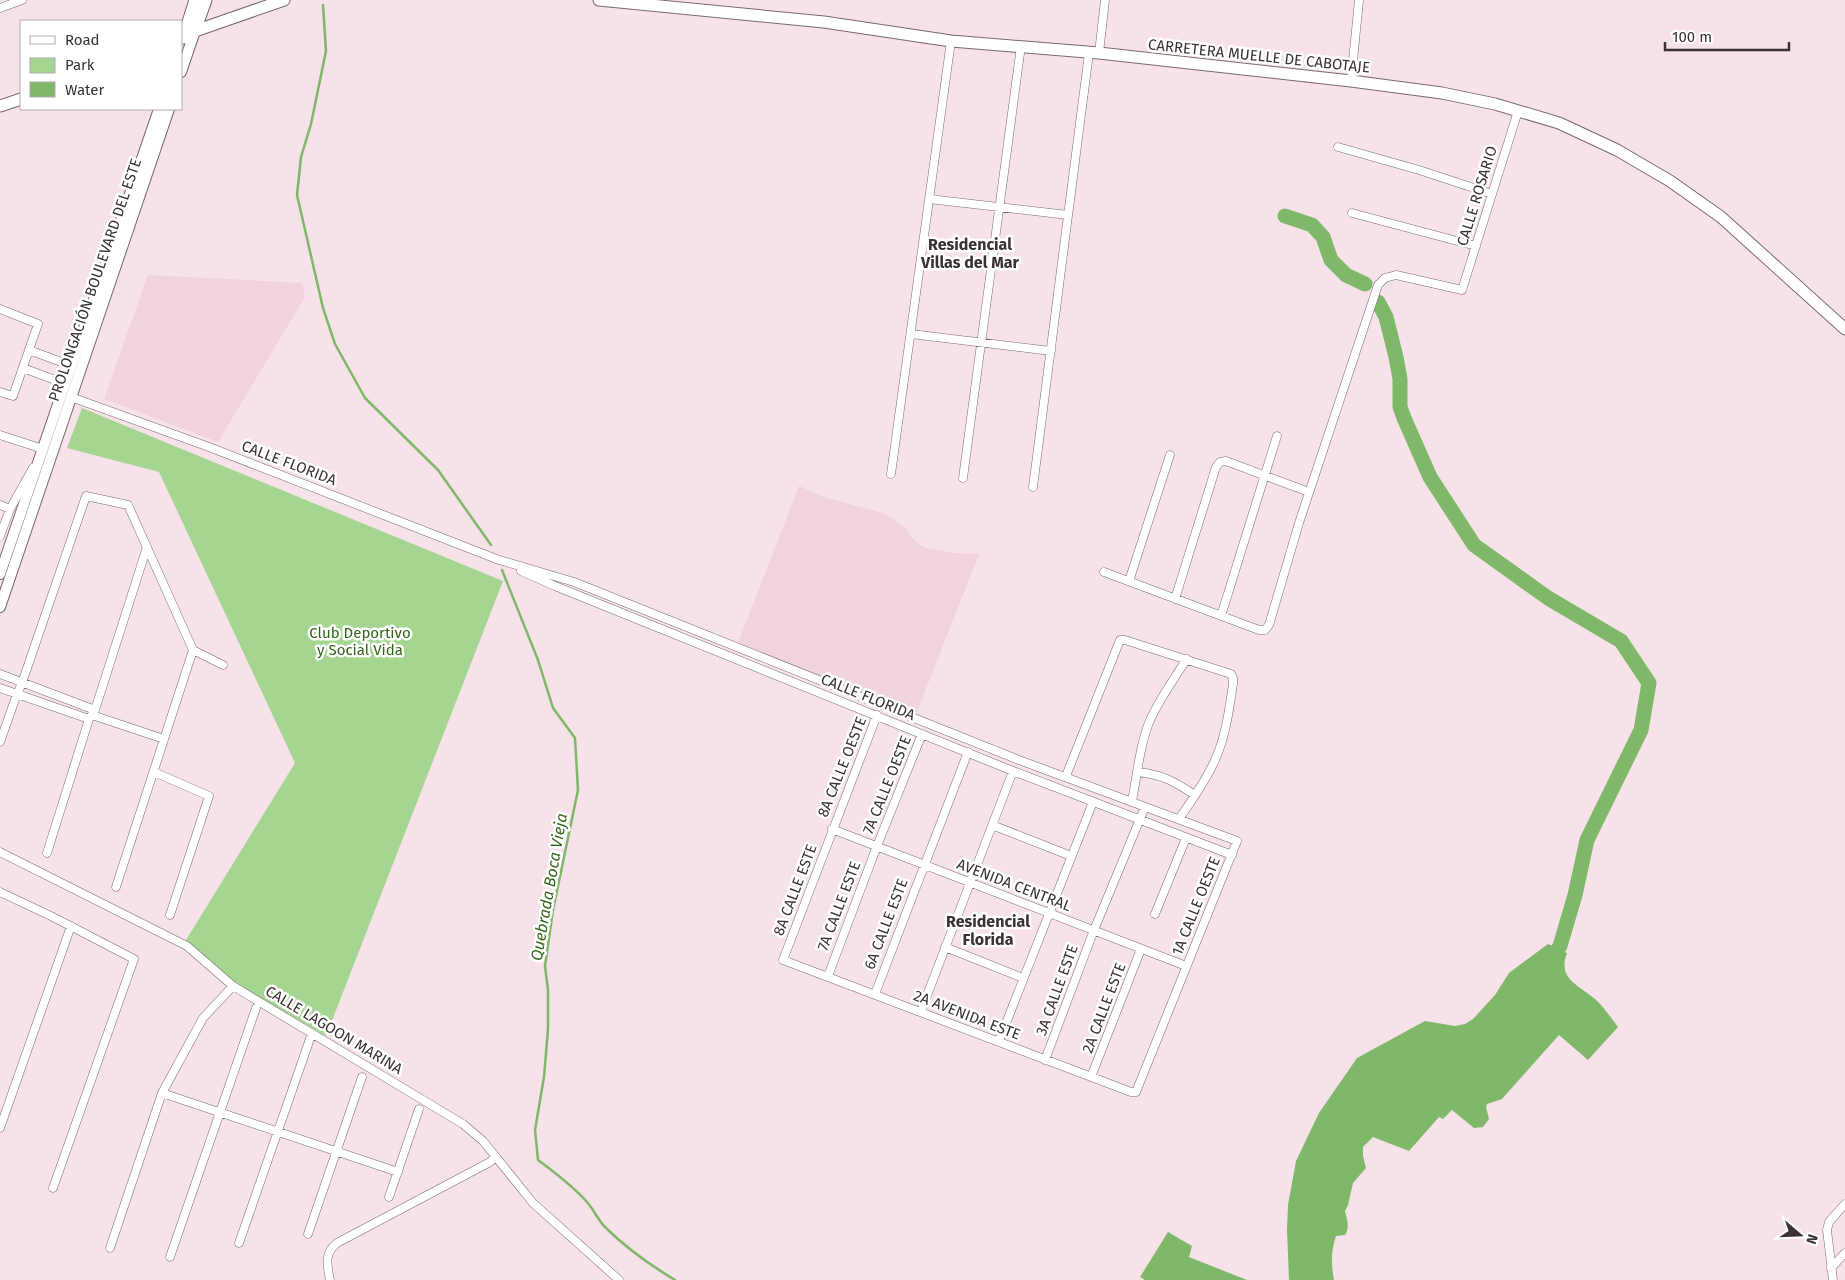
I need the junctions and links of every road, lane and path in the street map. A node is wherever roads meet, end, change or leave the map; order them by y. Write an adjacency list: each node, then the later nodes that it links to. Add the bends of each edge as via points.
1 (22, 0): 9 (street)
2 (195, 0): 11 (main road)
3 (206, 0): 10 (main road)
4 (284, 0): 10 (main road)
5 (599, 0): 8 (main road, CARRETERA MUELLE DE CABOTAJE)
6 (1105, 0): 14 (street)
7 (1359, 0): 16 (street)
8 (639, 2): 12 (main road, CARRETERA MUELLE DE CABOTAJE, via 824,22)
9 (0, 8)
10 (195, 31): 11 (main road); 15 (street)
11 (182, 40)
12 (951, 41): 13 (main road, CARRETERA MUELLE DE CABOTAJE); 24 (street)
13 (1021, 46): 14 (main road, CARRETERA MUELLE DE CABOTAJE); 25 (street)
14 (1094, 53): 16 (main road, CARRETERA MUELLE DE CABOTAJE); 27 (street)
15 (182, 69)
16 (1351, 81): 21 (main road, CARRETERA MUELLE DE CABOTAJE, via 1442,93)
17 (20, 99): 18 (main road)
18 (0, 106)
19 (159, 110): 28 (street, PROLONGACIÓN BOULEVARD DEL ESTE)
20 (169, 110): 28 (street, PROLONGACIÓN BOULEVARD DEL ESTE)
21 (1518, 111): 23 (street, CALLE ROSARIO); 31 (main road, CARRETERA MUELLE DE CABOTAJE, via 1559,123 1617,150 1670,181 1721,217)
22 (1338, 147): 23 (street)
23 (1492, 194): 29 (street, CALLE ROSARIO)
24 (929, 199): 25 (street); 32 (street)
25 (1000, 206): 27 (street); 33 (street)
26 (1352, 213): 29 (street)
27 (1068, 215): 35 (street)
28 (127, 217): 36 (street, PROLONGACIÓN BOULEVARD DEL ESTE); 40 (street, PROLONGACIÓN BOULEVARD DEL ESTE)
29 (1476, 246): 49 (street, CALLE ROSARIO, via 1462,290 1396,275 1385,278 1378,285)
30 (0, 309): 34 (street, via 38,324)
31 (1845, 329)
32 (910, 334): 33 (street); 45 (street)
33 (981, 342): 35 (street); 47 (street)
34 (29, 350): 36 (street); 37 (street)
35 (1051, 351): 48 (street)
36 (72, 366): 38 (street, PROLONGACIÓN BOULEVARD DEL ESTE)
37 (22, 368): 38 (street); 39 (street, via 13,396)
38 (66, 384): 43 (street, PROLONGACIÓN BOULEVARD DEL ESTE)
39 (0, 392)
40 (71, 397): 43 (street, PROLONGACIÓN BOULEVARD DEL ESTE); 54 (street, CALLE FLORIDA)
41 (0, 435): 43 (street)
42 (1277, 436): 46 (street)
43 (48, 451): 51 (street); 56 (street, PROLONGACIÓN BOULEVARD DEL ESTE); 59 (street)
44 (1170, 456): 57 (street)
45 (891, 474)
46 (1265, 476): 49 (street); 58 (street, via 1226,461 1216,467); 60 (street)
47 (963, 478)
48 (1033, 488)
49 (1310, 492): 60 (street, via 1269,625 1265,630 1259,630)
50 (0, 505): 51 (street)
51 (10, 509): 52 (street)
52 (0, 536)
53 (147, 548): 61 (street); 65 (street, via 128,505 86,496); 68 (street)
54 (496, 559): 69 (street, CALLE FLORIDA, via 555,586); 77 (street, CALLE FLORIDA, via 574,582)
55 (1104, 572): 57 (street)
56 (0, 574)
57 (1129, 581): 58 (street)
58 (1175, 599): 60 (street)
59 (0, 607)
60 (1221, 616)
61 (194, 650): 63 (street); 71 (street)
62 (1187, 659): 76 (street, via 1150,720); 77 (street, via 1120,640); 78 (street, via 1231,674 1233,678 1227,723 1216,759)
63 (223, 665)
64 (0, 674): 65 (street)
65 (22, 683): 67 (street); 68 (street)
66 (0, 688): 67 (street)
67 (17, 694): 68 (street); 72 (street)
68 (92, 715): 71 (street); 90 (street)
69 (877, 715): 70 (street, CALLE FLORIDA); 85 (street, 8A CALLE OESTE)
70 (922, 734): 73 (street, CALLE FLORIDA); 88 (street, 7A CALLE OESTE)
71 (164, 739): 75 (street)
72 (0, 742)
73 (968, 752): 74 (street, CALLE FLORIDA); 93 (street, 6A CALLE ESTE)
74 (1013, 771): 80 (street, CALLE FLORIDA); 84 (street)
75 (154, 772): 95 (street); 99 (street, via 209,796)
76 (1137, 772): 78 (street, via 1172,780); 79 (street)
77 (1066, 776): 79 (street, CALLE FLORIDA)
78 (1195, 795): 82 (street)
79 (1132, 801): 81 (street, CALLE FLORIDA)
80 (1093, 802): 83 (street, CALLE FLORIDA); 92 (street)
81 (1145, 807): 82 (street, CALLE FLORIDA); 83 (street, 3A CALLE ESTE)
82 (1179, 819): 87 (street, CALLE FLORIDA)
83 (1140, 820): 86 (street, CALLE FLORIDA); 101 (street, 3A CALLE ESTE)
84 (992, 825): 92 (street); 94 (street)
85 (832, 829): 88 (street, AVENIDA CENTRAL); 104 (street, 8A CALLE ESTE)
86 (1186, 838): 91 (street, CALLE FLORIDA); 98 (street)
87 (1237, 841): 91 (street, 1A CALLE OESTE)
88 (877, 846): 93 (street, AVENIDA CENTRAL); 106 (street, 7A CALLE ESTE)
89 (0, 852): 108 (street, CALLE LAGOON MARINA, via 186,946)
90 (47, 853)
91 (1232, 855): 105 (street, 1A CALLE OESTE)
92 (1071, 856): 97 (street)
93 (924, 864): 94 (street, AVENIDA CENTRAL); 109 (street, 6A CALLE ESTE)
94 (970, 882): 97 (street, AVENIDA CENTRAL); 102 (street)
95 (116, 886)
96 (0, 892): 100 (street)
97 (1048, 913): 101 (street, AVENIDA CENTRAL); 107 (street)
98 (1155, 914)
99 (170, 915)
100 (71, 926): 121 (street); 126 (street, via 134,959)
101 (1094, 930): 103 (street, AVENIDA CENTRAL); 114 (street, 3A CALLE ESTE)
102 (945, 947): 107 (street); 111 (street)
103 (1141, 949): 105 (street, AVENIDA CENTRAL); 115 (street, 2A CALLE ESTE)
104 (783, 960): 106 (street, 2A AVENIDA ESTE)
105 (1186, 966): 117 (street, 1A CALLE OESTE)
106 (828, 976): 109 (street, 2A AVENIDA ESTE)
107 (1024, 978): 113 (street)
108 (233, 986): 112 (street, CALLE LAGOON MARINA); 118 (street, via 203,1018)
109 (874, 994): 111 (street, 2A AVENIDA ESTE)
110 (256, 1008): 120 (street)
111 (921, 1011): 113 (street, 2A AVENIDA ESTE)
112 (312, 1033): 122 (street); 124 (street, CALLE LAGOON MARINA, via 463,1124 483,1141)
113 (999, 1041): 114 (street, 2A AVENIDA ESTE)
114 (1045, 1060): 115 (street, 2A AVENIDA ESTE)
115 (1092, 1076): 117 (street, 2A AVENIDA ESTE, via 1131,1092 1136,1092)
116 (362, 1077): 123 (street)
117 (1139, 1087)
118 (162, 1093): 120 (street); 131 (street)
119 (419, 1109): 125 (street)
120 (220, 1112): 122 (street); 133 (street)
121 (0, 1128)
122 (277, 1132): 123 (street); 130 (street)
123 (337, 1152): 125 (street); 129 (street)
124 (495, 1157): 135 (street, via 338,1243 330,1250 327,1259); 136 (street, CALLE LAGOON MARINA, via 533,1203)
125 (398, 1172): 127 (street)
126 (53, 1188)
127 (389, 1197)
128 (1845, 1204): 134 (street, via 1829,1222 1827,1230)
129 (308, 1234)
130 (239, 1243)
131 (110, 1248)
132 (1845, 1253): 134 (street)
133 (170, 1257)
134 (1831, 1268): 137 (street)
135 (330, 1280)
136 (619, 1280)
137 (1833, 1280)

